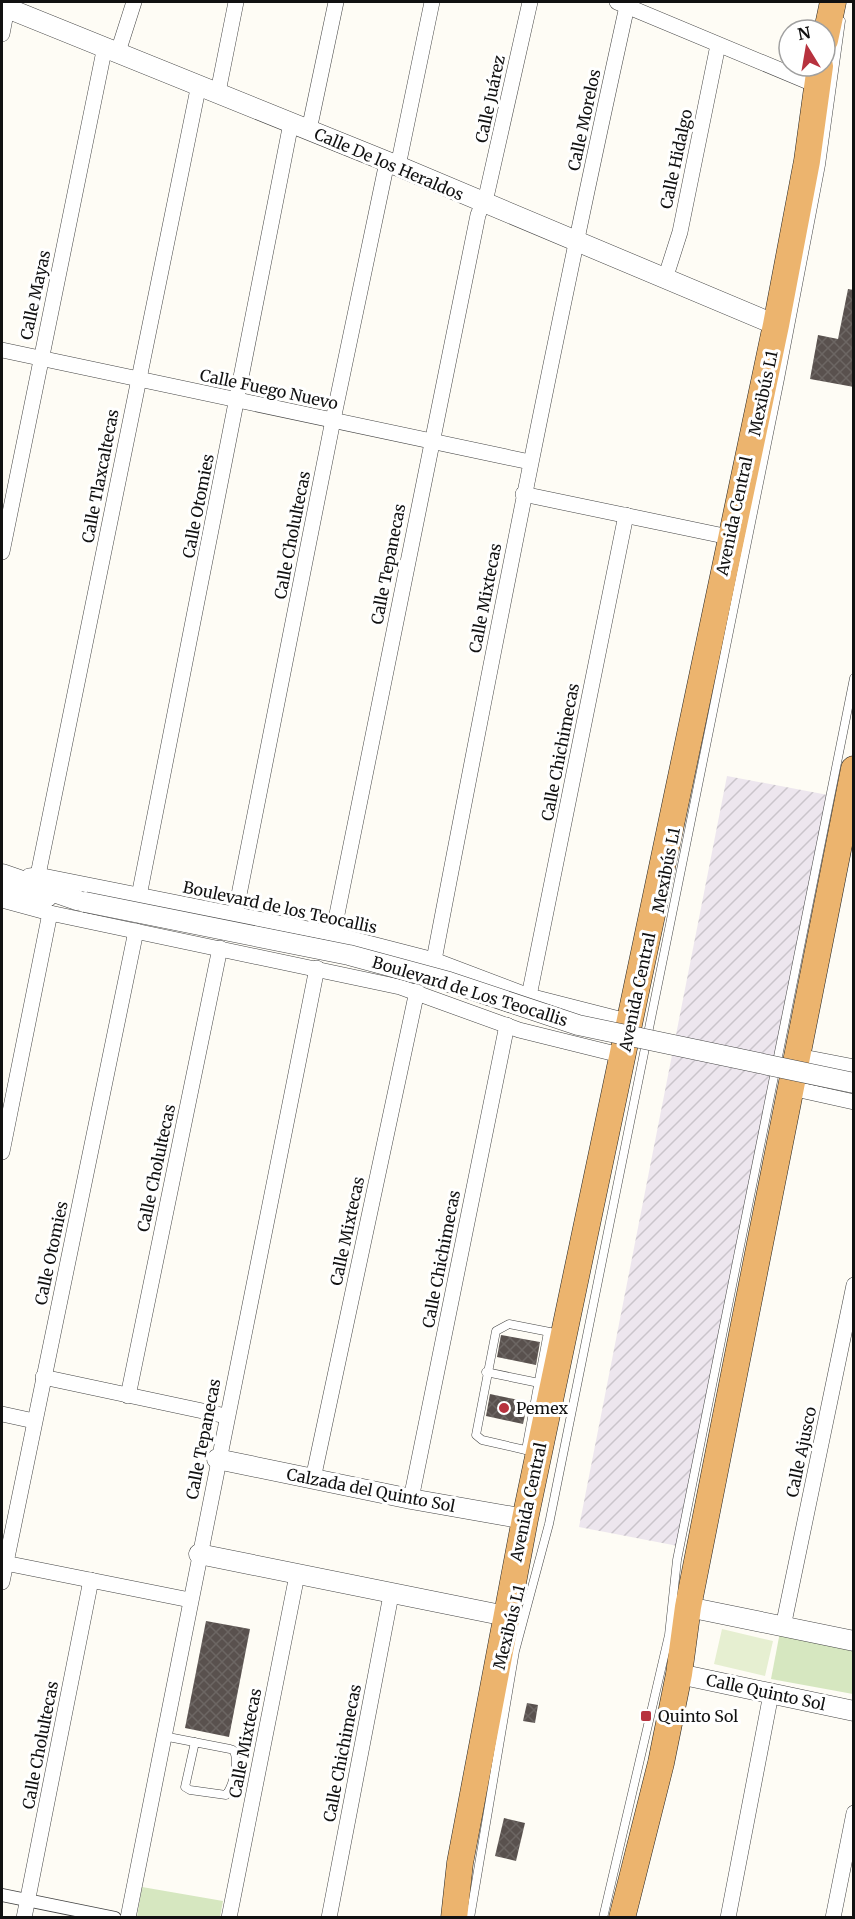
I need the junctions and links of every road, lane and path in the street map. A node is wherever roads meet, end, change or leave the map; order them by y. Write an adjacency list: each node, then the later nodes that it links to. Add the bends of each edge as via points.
1 (134, 2): 11 (street, Calle Mayas)
2 (236, 2): 15 (street)
3 (336, 2): 17 (street)
4 (432, 2): 18 (street, Calle Cholultecas)
5 (530, 2): 19 (street, Calle Juárez)
6 (622, 4): 10 (street); 20 (street, Calle Morelos)
7 (837, 7): 100 (lane, Mexibús L1, via 821,165 780,380 549,1524 515,1651)
8 (15, 8): 9 (street); 11 (street, Calle De los Heraldos)
9 (2, 34)
10 (718, 45): 12 (street); 21 (street, Calle Hidalgo, via 680,232)
11 (111, 49): 14 (street, Calle De los Heraldos); 24 (street, Calle Mayas)
12 (777, 63)
13 (818, 78): 22 (highway, Avenida Central, via 807,161)
14 (199, 84): 15 (street, Calle De los Heraldos); 25 (street, Calle Tlaxcaltecas)
15 (218, 92): 16 (street, Calle De los Heraldos)
16 (291, 123): 17 (street, Calle De los Heraldos); 26 (street, Calle Otomies)
17 (309, 130): 18 (street, Calle De los Heraldos)
18 (393, 164): 19 (street, Calle De los Heraldos); 27 (street, Calle Cholultecas)
19 (483, 203): 20 (street, Calle De los Heraldos); 28 (street, Calle Tepanecas)
20 (575, 242): 21 (street, Calle De los Heraldos); 29 (street, Calle Mixtecas)
21 (665, 279): 22 (street, Calle De los Heraldos)
22 (776, 325): 32 (highway, Avenida Central)
23 (2, 350): 24 (street, Calle Fuego Nuevo)
24 (41, 358): 25 (street, Calle Fuego Nuevo); 33 (street, Calle Mayas)
25 (137, 380): 26 (street, Calle Fuego Nuevo); 37 (street, Calle Tlaxcaltecas)
26 (237, 401): 27 (street, Calle Fuego Nuevo); 39 (street, Calle Otomies)
27 (333, 420): 28 (street, Calle Fuego Nuevo); 43 (street, Calle Cholultecas)
28 (430, 441): 29 (street, Calle Fuego Nuevo); 45 (street, Calle Tepanecas)
29 (530, 462): 30 (street, Calle Mixtecas)
30 (523, 495): 31 (street); 47 (street, Calle Mixtecas)
31 (626, 515): 32 (street); 50 (street, Calle Chichimecas)
32 (729, 537): 51 (highway, Avenida Central)
33 (2, 552)
34 (854, 678): 101 (lane, via 673,1584 669,1635)
35 (854, 769): 54 (highway)
36 (7, 875): 37 (street, Boulevard de los Teocallis); 38 (street, via 77,900)
37 (38, 875): 39 (street, Boulevard de los Teocallis)
38 (2, 894)
39 (139, 896): 43 (street, Boulevard de los Teocallis)
40 (2, 900): 42 (street, Boulevard de los Teocallis)
41 (85, 902): 56 (street, Boulevard de Los Teocallis, bridge, via 350,955 449,982 578,1025)
42 (50, 913): 44 (street, Boulevard de los Teocallis); 59 (street)
43 (235, 915): 45 (street, Boulevard de los Teocallis)
44 (136, 931): 46 (street, Boulevard de los Teocallis); 63 (street, Calle Otomies)
45 (333, 934): 47 (street, Boulevard de los Teocallis)
46 (220, 948): 48 (street, Boulevard de los Teocallis); 65 (street, Calle Cholultecas)
47 (434, 960): 50 (street, Boulevard de los Teocallis)
48 (317, 968): 49 (street, Boulevard de los Teocallis); 67 (street, Calle Tepanecas)
49 (417, 992): 52 (street, Boulevard de los Teocallis); 71 (street, Calle Mixtecas)
50 (532, 997): 51 (street, Boulevard de los Teocallis); 52 (street, Boulevard de los Teocallis, via 540,1011 538,1020 531,1027)
51 (631, 1022): 53 (highway, Avenida Central)
52 (513, 1028): 53 (street, Boulevard de los Teocallis); 72 (street, Calle Chichimecas)
53 (624, 1056): 61 (highway, Avenida Central)
54 (798, 1056): 55 (street); 57 (highway)
55 (854, 1067)
56 (854, 1083)
57 (791, 1088): 58 (street); 82 (highway)
58 (854, 1102)
59 (2, 1152)
60 (854, 1285): 84 (street, Calle Ajusco)
61 (555, 1333): 62 (lane, via 501,1326 496,1331); 64 (highway, Avenida Central)
62 (486, 1372): 64 (lane); 69 (lane, via 476,1435 482,1440)
63 (43, 1377): 65 (street); 68 (street, Calle Otomies)
64 (546, 1384): 69 (highway, Avenida Central)
65 (128, 1396): 67 (street)
66 (2, 1414): 68 (street)
67 (226, 1416): 70 (street, Calle Tepanecas)
68 (34, 1421): 73 (street, Calle Otomies)
69 (532, 1452): 74 (highway, Avenida Central)
70 (218, 1459): 71 (street, Calzada del Quinto Sol); 75 (street, Calle Tepanecas)
71 (313, 1479): 72 (street, Calzada del Quinto Sol)
72 (411, 1499): 74 (street, Calzada del Quinto Sol)
73 (8, 1516): 76 (street, Calle Otomies)
74 (525, 1519): 83 (highway, Avenida Central)
75 (199, 1554): 77 (street); 81 (street, Calle Tepanecas)
76 (5, 1563): 78 (street); 79 (street, Calle Otomies)
77 (297, 1575): 80 (street); 97 (street, Calle Mixtecas)
78 (91, 1580): 81 (street); 93 (street, Calle Cholultecas)
79 (2, 1582)
80 (391, 1595): 83 (street); 98 (street, Calle Chichimecas)
81 (190, 1600): 89 (street, Calle Tepanecas)
82 (688, 1607): 84 (street); 86 (highway)
83 (506, 1616): 99 (highway, Avenida Central, via 460,1863)
84 (783, 1627): 85 (street)
85 (854, 1641)
86 (679, 1674): 87 (street, Calle Quinto Sol); 102 (highway)
87 (771, 1694): 88 (street, Calle Quinto Sol); 103 (street)
88 (854, 1711)
89 (163, 1736): 90 (lane); 96 (street, Calle Tepanecas)
90 (195, 1742): 90 (lane, via 235,1752 237,1759 226,1795 185,1787)
91 (854, 1813): 104 (street)
92 (2, 1894): 93 (street)
93 (27, 1900): 94 (street, Calle Cholultecas); 95 (street)
94 (24, 1917)
95 (115, 1917)
96 (128, 1917)
97 (229, 1917)
98 (329, 1917)
99 (454, 1917)
100 (470, 1917)
101 (603, 1917)
102 (622, 1917)
103 (728, 1917)
104 (833, 1917)

